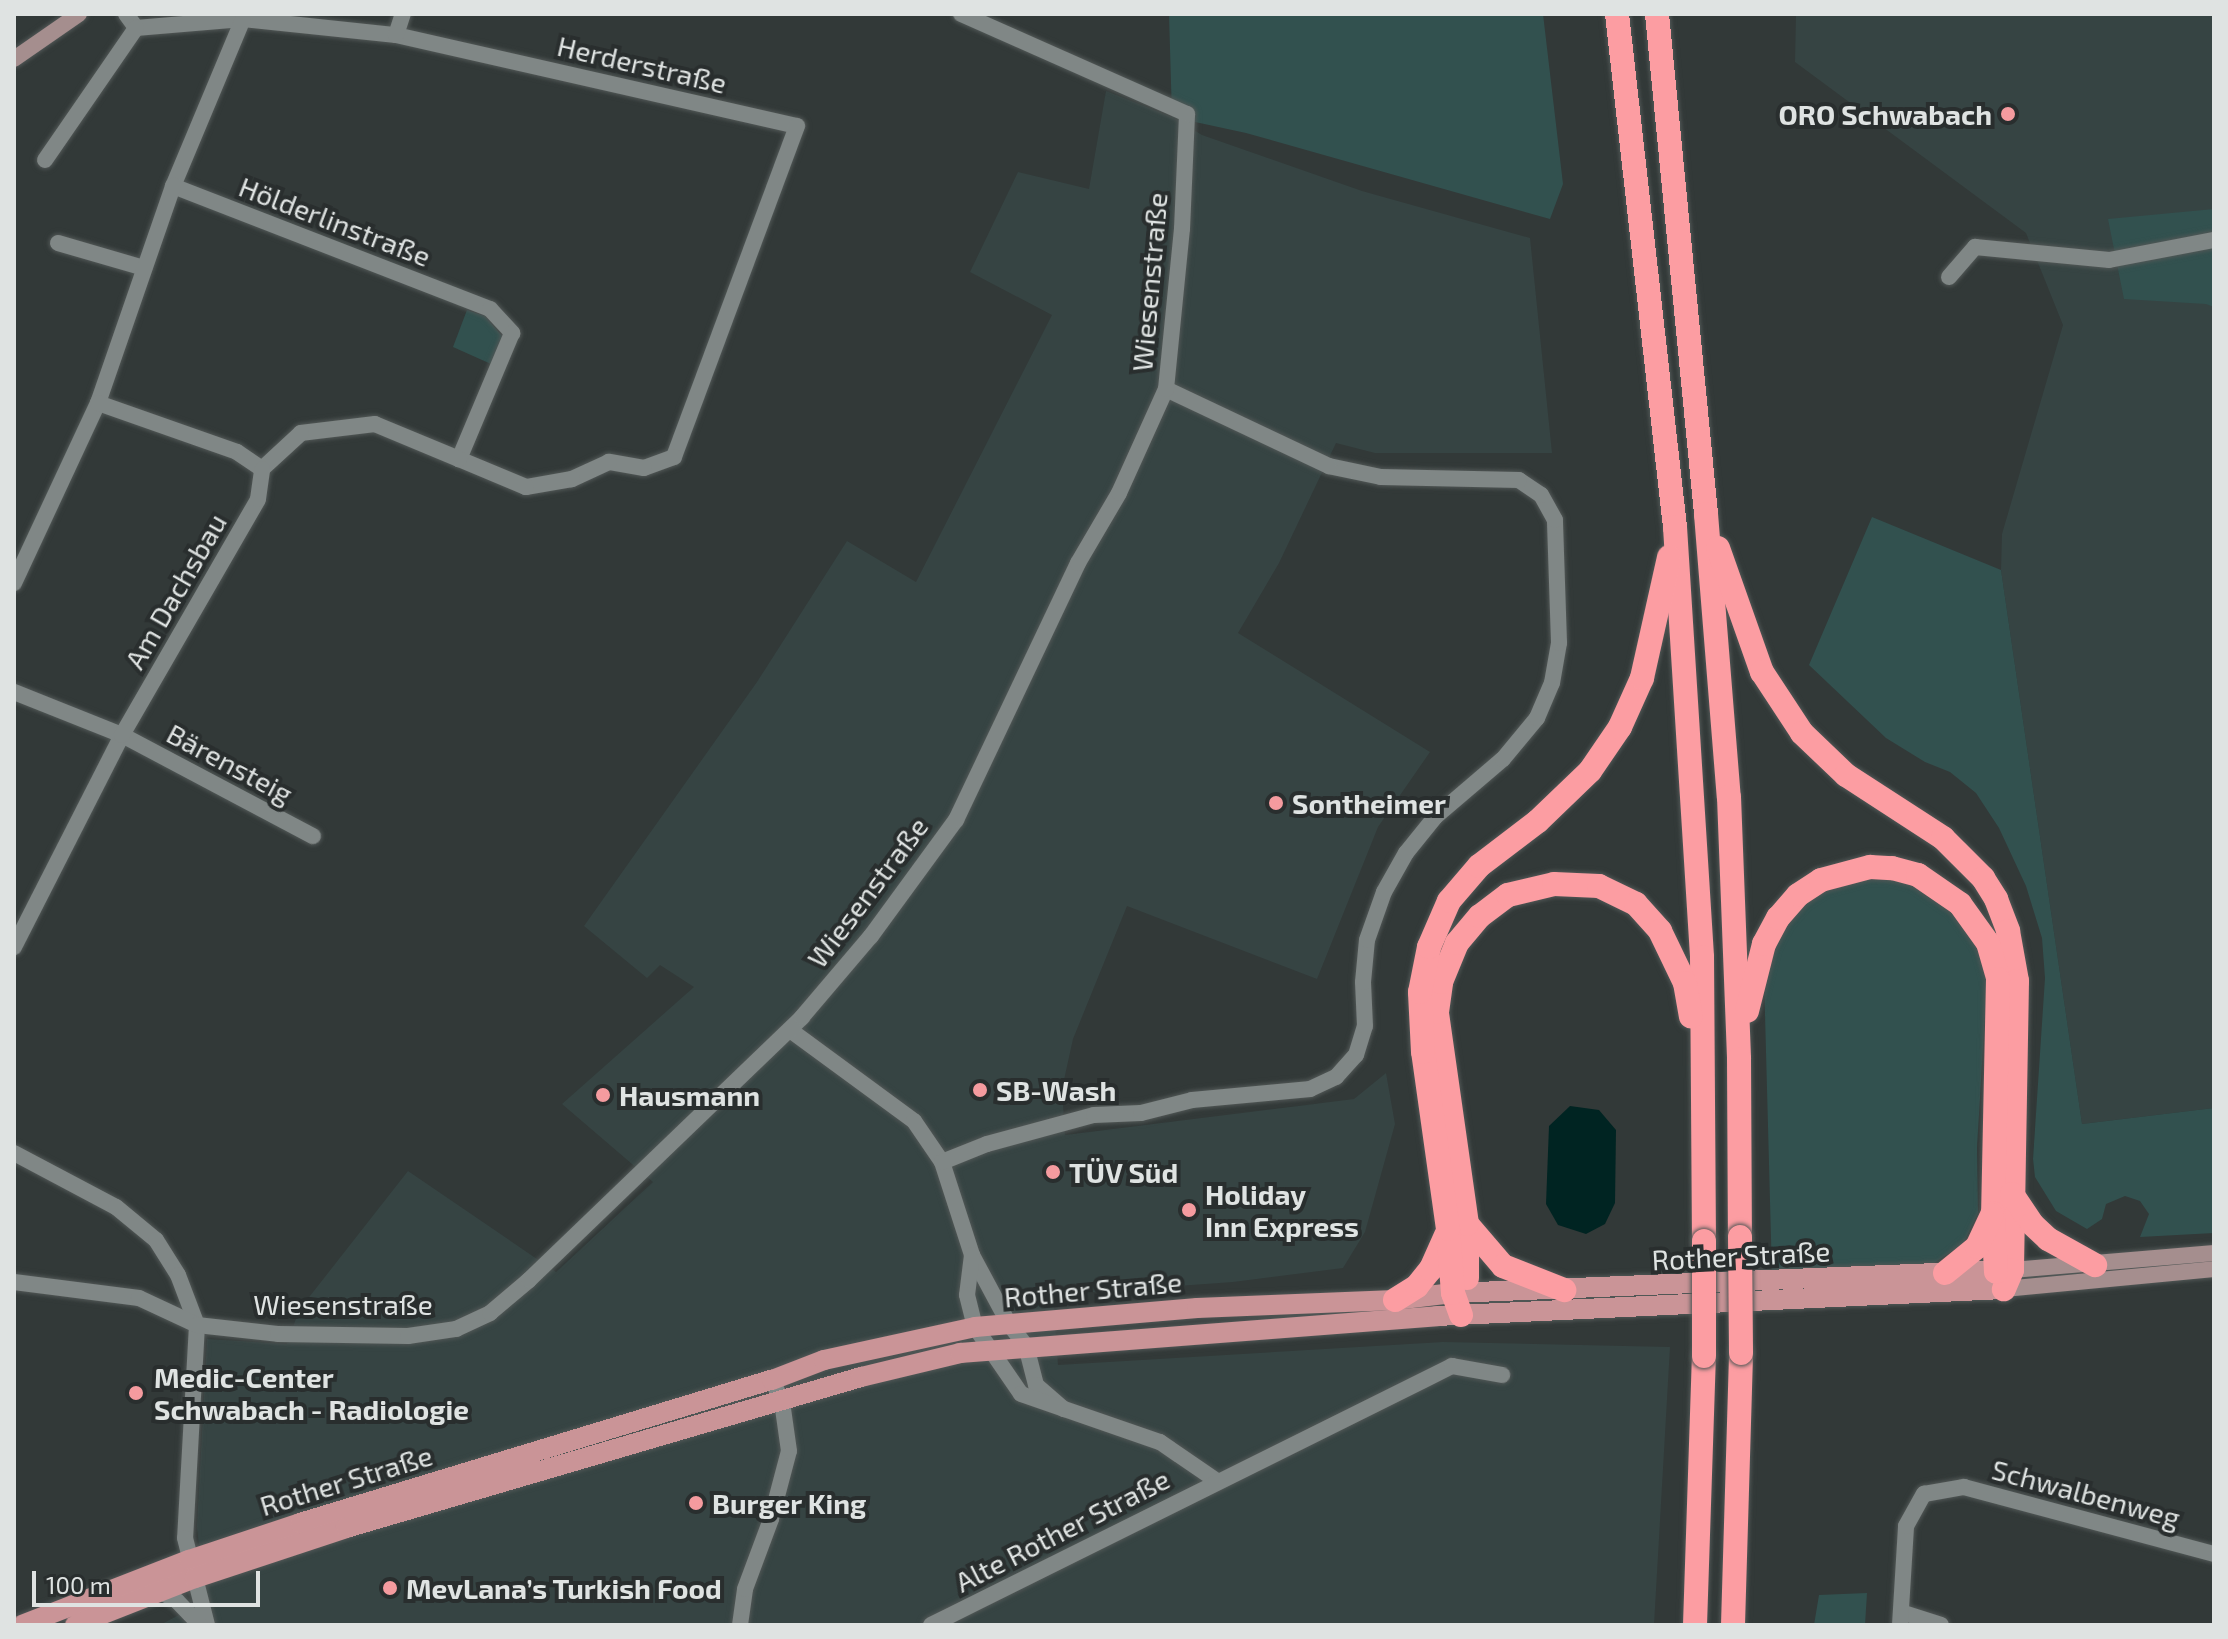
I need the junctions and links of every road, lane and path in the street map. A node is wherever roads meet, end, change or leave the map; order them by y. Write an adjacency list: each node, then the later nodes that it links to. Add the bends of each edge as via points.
1 (79, 14): 10 (main road)
2 (126, 14): 8 (street)
3 (403, 14): 9 (street)
4 (961, 14): 17 (street, Wiesenstraße, via 1187,114)
5 (1617, 14): 22 (highway)
6 (1657, 14): 21 (highway)
7 (243, 19): 8 (street, Herderstraße); 9 (street, Herderstraße); 12 (street)
8 (136, 28): 11 (street)
9 (396, 35): 19 (street, Herderstraße, via 797,126 674,457 644,468 609,462 572,479 526,487)
10 (14, 59)
11 (45, 160)
12 (173, 186): 15 (street); 19 (street, Hölderlinstraße, via 490,309 512,333)
13 (2214, 240): 16 (street, via 2109,260 1975,247)
14 (58, 243): 15 (street)
15 (144, 268): 18 (street)
16 (1949, 277)
17 (1166, 389): 28 (street, Wiesenstraße, via 956,820 871,936); 32 (street, via 1329,466 1381,477 1519,480 1541,495 1555,520 1559,643 1552,683 1537,718 1503,759 1435,817 1384,892 1367,940 1365,1026 1356,1055 1336,1077 1310,1089 1094,1115)
18 (98, 403): 20 (street, via 237,452); 23 (street)
19 (459, 459): 20 (street, via 375,424 301,433)
20 (262, 469): 25 (street, Am Dachsbau, via 258,499)
21 (1706, 514): 29 (highway, via 1729,797); 33 (highway, via 1762,672 1802,733 1846,775 1943,838 1996,899 2017,981)
22 (1675, 527): 30 (highway, via 1702,957); 35 (highway, via 1642,678 1620,727 1590,771 1538,821 1479,866 1449,901 1429,947 1420,992 1423,1052)
23 (14, 583)
24 (14, 692): 25 (street, Bärensteig)
25 (122, 735): 26 (street, Bärensteig); 27 (street, Am Dachsbau)
26 (313, 836)
27 (14, 947)
28 (790, 1030): 32 (street, via 914,1121); 47 (street, Wiesenstraße, via 490,1313 456,1329 408,1336 278,1334)
29 (1739, 1059): 34 (highway, via 1764,944 1798,895 1821,880 1870,867 1918,875 1942,888 1975,921 1998,979); 67 (highway, bridge, via 1741,1353)
30 (1702, 1075): 35 (highway, via 1685,983 1660,931 1636,904 1599,886 1554,884 1508,895 1457,943 1441,982 1437,1012); 66 (highway, bridge, via 1704,1356)
31 (14, 1153): 47 (street, via 116,1207 156,1240 178,1275)
32 (942, 1162): 37 (street)
33 (2012, 1194): 38 (highway, via 2048,1239); 41 (highway)
34 (1993, 1213): 40 (highway, via 1977,1247); 41 (highway)
35 (1458, 1227): 43 (highway, via 1503,1266); 44 (highway, via 1417,1286); 45 (highway)
36 (2214, 1253): 38 (main road, Rother Straße)
37 (972, 1255): 46 (street, Alte Rother Straße); 48 (street, via 967,1295)
38 (2095, 1265): 41 (main road, Rother Straße)
39 (2214, 1269): 41 (main road, Rother Straße)
40 (1945, 1273): 41 (main road, Rother Straße); 43 (main road, Rother Straße)
41 (2004, 1277): 45 (main road, Rother Straße)
42 (14, 1282): 47 (street, Wiesenstraße, via 139,1298)
43 (1564, 1290): 45 (main road, Rother Straße)
44 (1395, 1300): 45 (main road, Rother Straße); 46 (main road, Rother Straße, via 1197,1308)
45 (1460, 1301): 49 (main road, Rother Straße, via 1248,1328)
46 (1009, 1324): 48 (main road, Rother Straße); 49 (street, Alte Rother Straße)
47 (197, 1325): 57 (street, via 185,1538)
48 (975, 1327): 50 (street, Alte Rother Straße); 52 (main road, Rother Straße, via 824,1360)
49 (1026, 1346): 50 (main road, Rother Straße); 54 (street, Alte Rother Straße, via 1036,1385)
50 (992, 1351): 53 (main road, Rother Straße, via 946,1356); 54 (street, Alte Rother Straße, via 1021,1394)
51 (1502, 1375): 55 (street, Alte Rother Straße, via 1452,1366)
52 (772, 1380): 53 (street); 57 (main road, Rother Straße)
53 (782, 1402): 57 (main road, Rother Straße); 64 (street, via 789,1451 745,1589)
54 (1064, 1409): 55 (street, Alte Rother Straße, via 1160,1442)
55 (1217, 1481): 65 (street, Alte Rother Straße)
56 (2214, 1554): 59 (street, Schwalbenweg, via 1964,1487 1924,1494 1906,1526)
57 (192, 1569): 58 (main road, Rother Straße); 60 (main road, Rother Straße); 63 (street)
58 (161, 1592): 61 (main road, Rother Straße); 62 (street)
59 (1901, 1619): 68 (street)
60 (22, 1625)
61 (75, 1625)
62 (200, 1625)
63 (207, 1625)
64 (740, 1625)
65 (931, 1625)
66 (1695, 1625)
67 (1733, 1625)
68 (1941, 1625)

